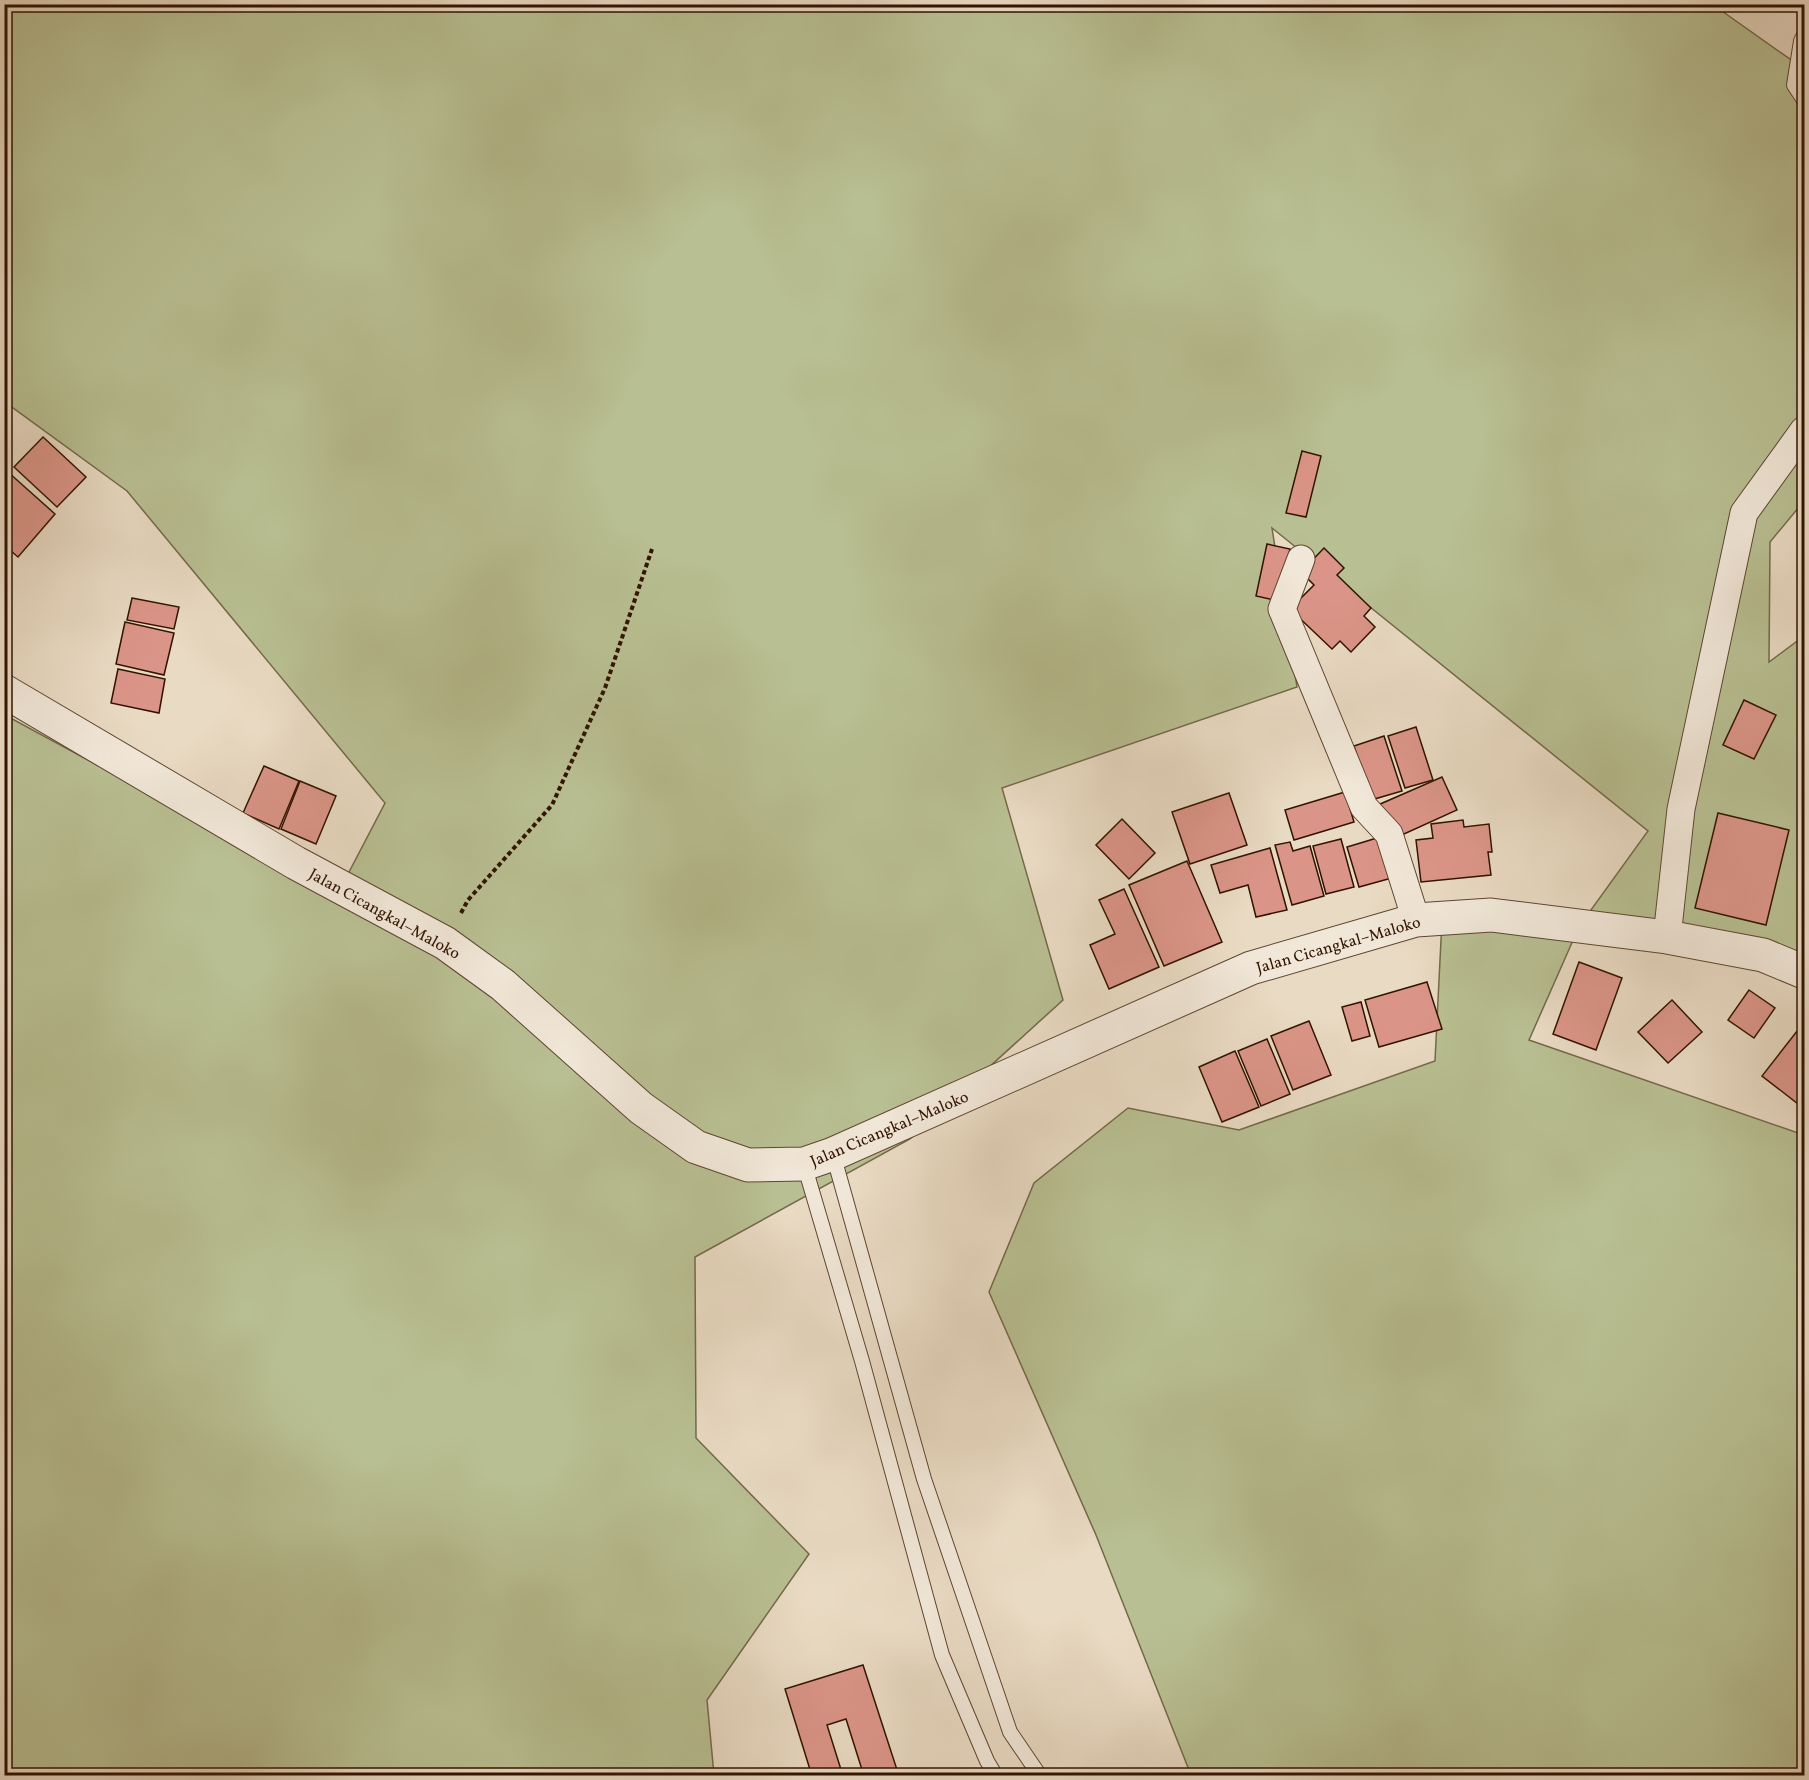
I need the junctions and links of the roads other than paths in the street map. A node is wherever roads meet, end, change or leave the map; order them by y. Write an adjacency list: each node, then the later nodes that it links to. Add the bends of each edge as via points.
1 (1804, 35): 2 (lane, via 1794,84)
2 (1804, 100)
3 (1804, 430): 7 (street, via 1744,513 1681,809)
4 (1301, 559): 6 (street, via 1282,609 1364,807 1389,834)
5 (4, 691): 9 (street, Jalan Cicangkal–Maloko, via 296,863 445,943 503,985 641,1108 696,1147 748,1165)
6 (1416, 920): 7 (street, Jalan Cicangkal–Maloko, via 1491,915); 9 (street, Jalan Cicangkal–Maloko, via 1251,968)
7 (1667, 937): 8 (street, Jalan Cicangkal–Maloko, via 1763,955)
8 (1804, 972)
9 (818, 1159): 10 (lane, via 862,1361 942,1655); 11 (lane, via 1010,1732)
10 (996, 1776)
11 (1040, 1776)

